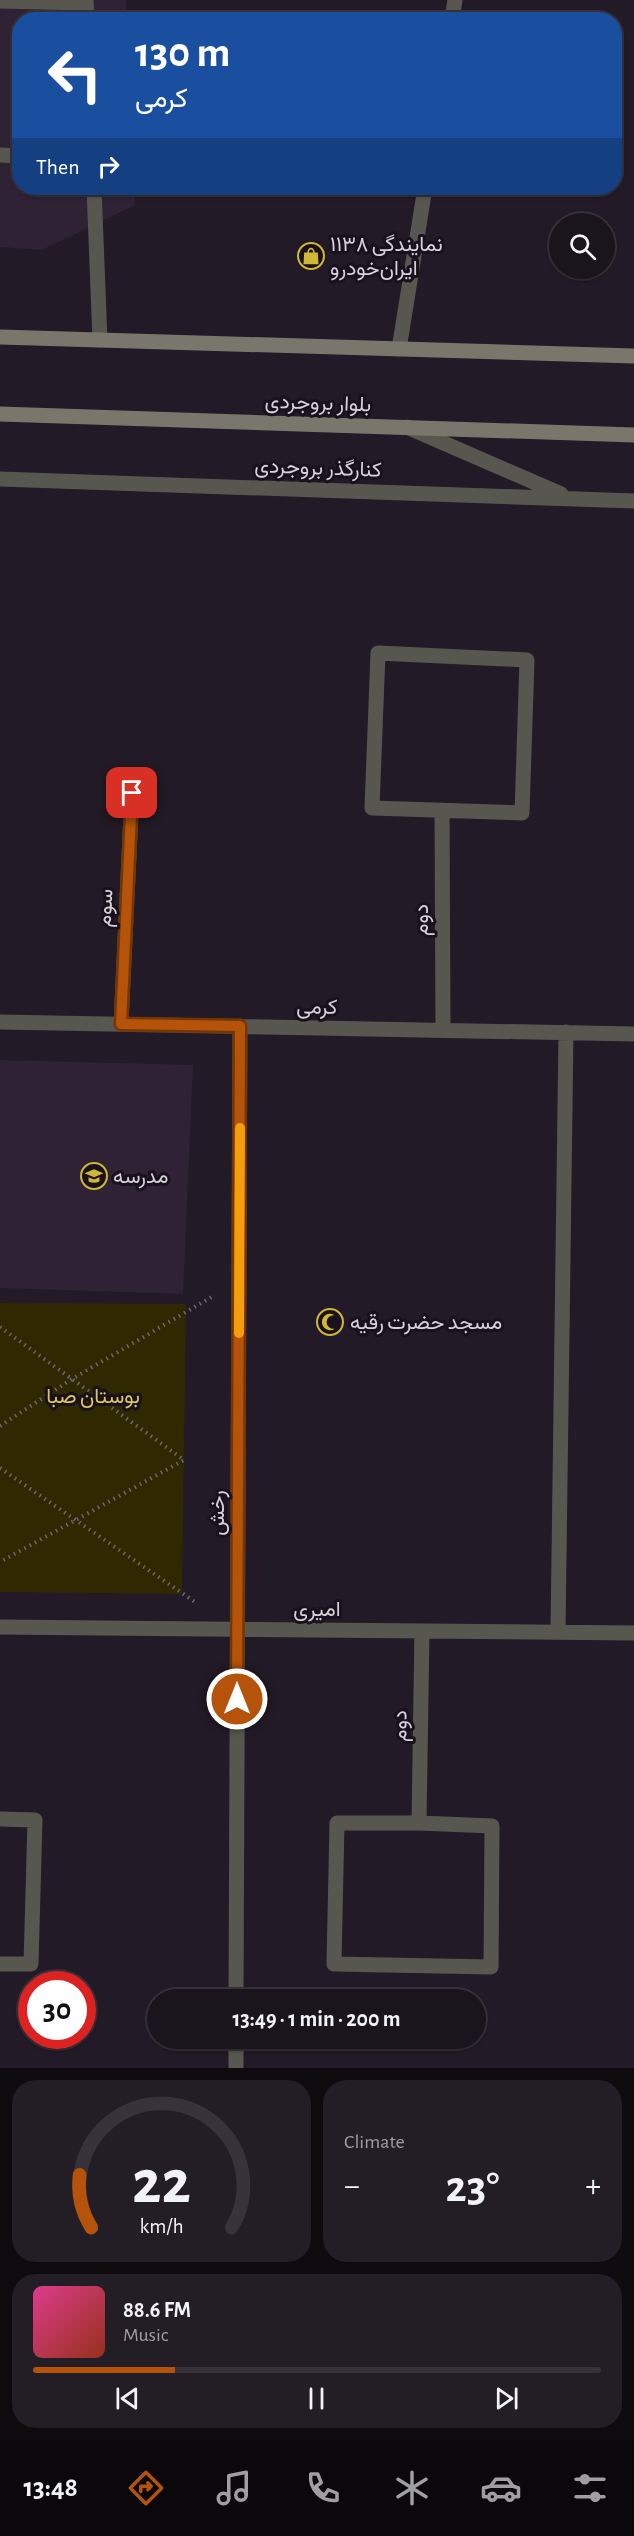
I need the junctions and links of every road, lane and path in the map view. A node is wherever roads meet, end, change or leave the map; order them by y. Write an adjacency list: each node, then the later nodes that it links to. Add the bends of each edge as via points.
1 (0, 1): 2 (street)
2 (86, 1)
3 (94, 195): 6 (street)
4 (424, 195): 7 (street)
5 (0, 337): 6 (main road)
6 (100, 340): 7 (main road)
7 (399, 349): 8 (main road)
8 (634, 356)
9 (0, 414): 10 (main road, بلوار بروجردی)
10 (407, 427): 11 (main road, بلوار بروجردی); 13 (street)
11 (634, 435)
12 (0, 479): 13 (street, کنارگذر بروجردی)
13 (570, 498): 14 (street, کنارگذر بروجردی)
14 (634, 501)
15 (132, 793): 18 (street, سوم)
16 (442, 810): 16 (street, via 522,813 527,660 378,653 372,808); 20 (street, دوم)
17 (0, 1022): 18 (street, کرمی)
18 (121, 1024): 19 (street, کرمی)
19 (240, 1026): 20 (street, کرمی); 23 (street, رخش)
20 (443, 1030): 21 (street, کرمی)
21 (566, 1032): 22 (street, کرمی); 34 (street)
22 (634, 1034)
23 (239, 1281): 25 (path); 32 (street, رخش)
24 (0, 1327): 25 (path)
25 (72, 1379): 26 (path); 28 (path, via 184,1460)
26 (0, 1426)
27 (0, 1468): 28 (path)
28 (75, 1520): 29 (path); 30 (path)
29 (0, 1562)
30 (201, 1606)
31 (0, 1627): 32 (street, امیری)
32 (238, 1630): 33 (street, امیری); 39 (street, رخش)
33 (422, 1631): 34 (street, امیری); 37 (street, دوم)
34 (558, 1632): 35 (street, امیری)
35 (634, 1633)
36 (0, 1820): 38 (street, via 35,1820 31,1964)
37 (419, 1822): 37 (street, via 492,1826 491,1967 334,1964 337,1823)
38 (0, 1964)
39 (236, 1989)
40 (236, 2049): 41 (street)
41 (236, 2068)

